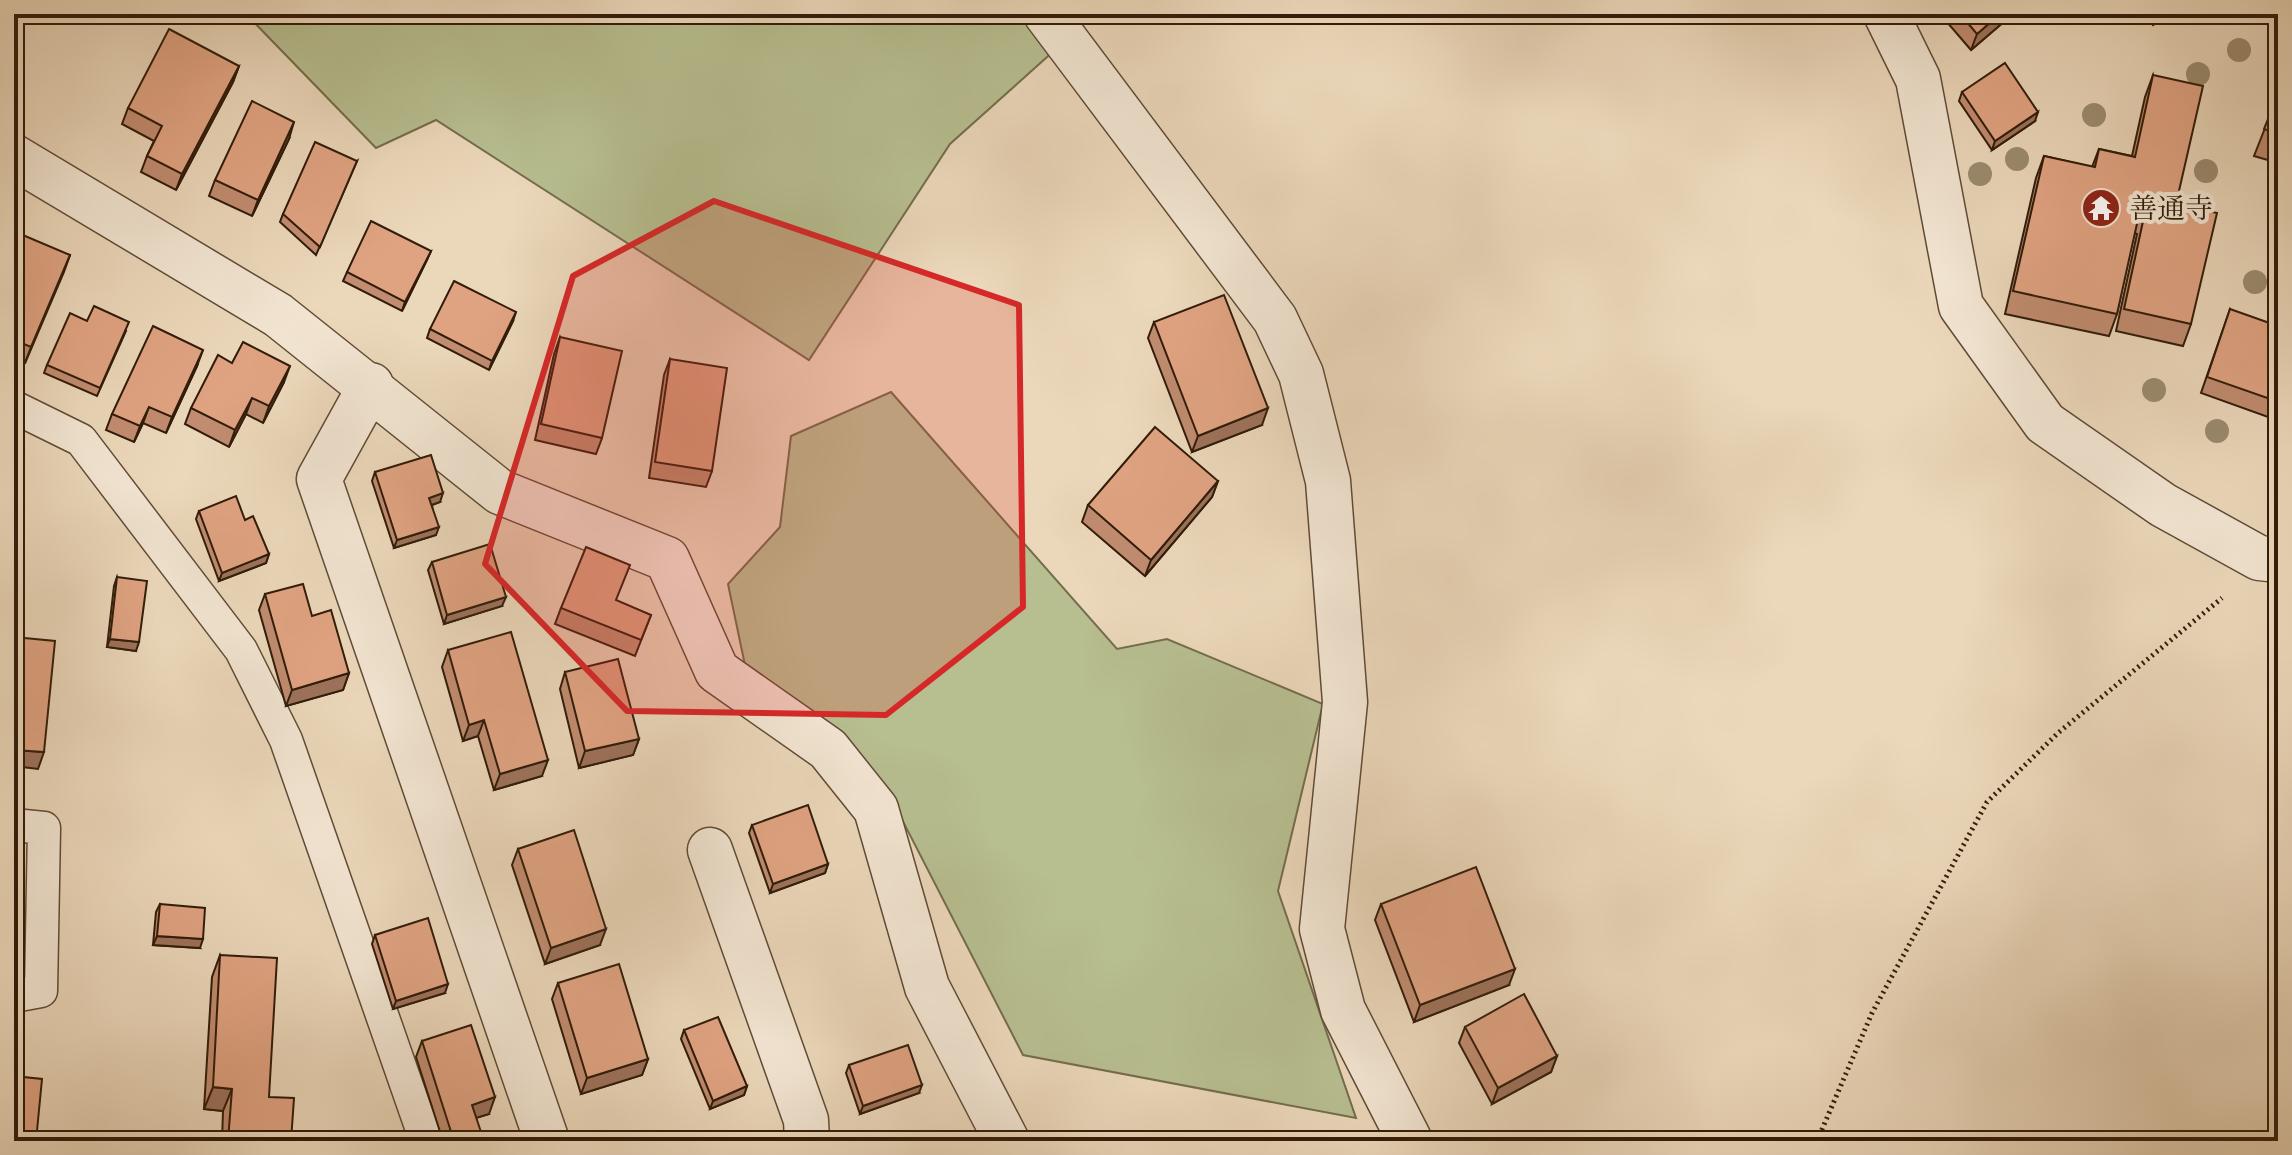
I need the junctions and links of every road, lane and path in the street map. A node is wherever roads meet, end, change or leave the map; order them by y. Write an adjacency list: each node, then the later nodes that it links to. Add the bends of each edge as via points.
1 (1046, 14): 14 (street, via 1275,319 1301,374 1328,481 1345,702 1322,929 1343,1010)
2 (1886, 14): 6 (street, via 1918,79 1961,306 2045,423 2163,505)
3 (14, 157): 4 (street, via 278,315)
4 (371, 385): 11 (street, via 319,479); 13 (street, via 500,492 667,559 717,671 828,749 876,809 927,987)
5 (14, 407): 10 (lane, via 81,440 241,650 286,740)
6 (2269, 559): 15 (path, via 2058,733 1987,802 1872,1013)
7 (14, 825): 9 (lane, via 44,828 41,991)
8 (710, 850): 12 (street, via 806,1120)
9 (14, 996)
10 (426, 1141)
11 (547, 1141)
12 (807, 1141)
13 (1007, 1141)
14 (1410, 1141)
15 (1817, 1141)

